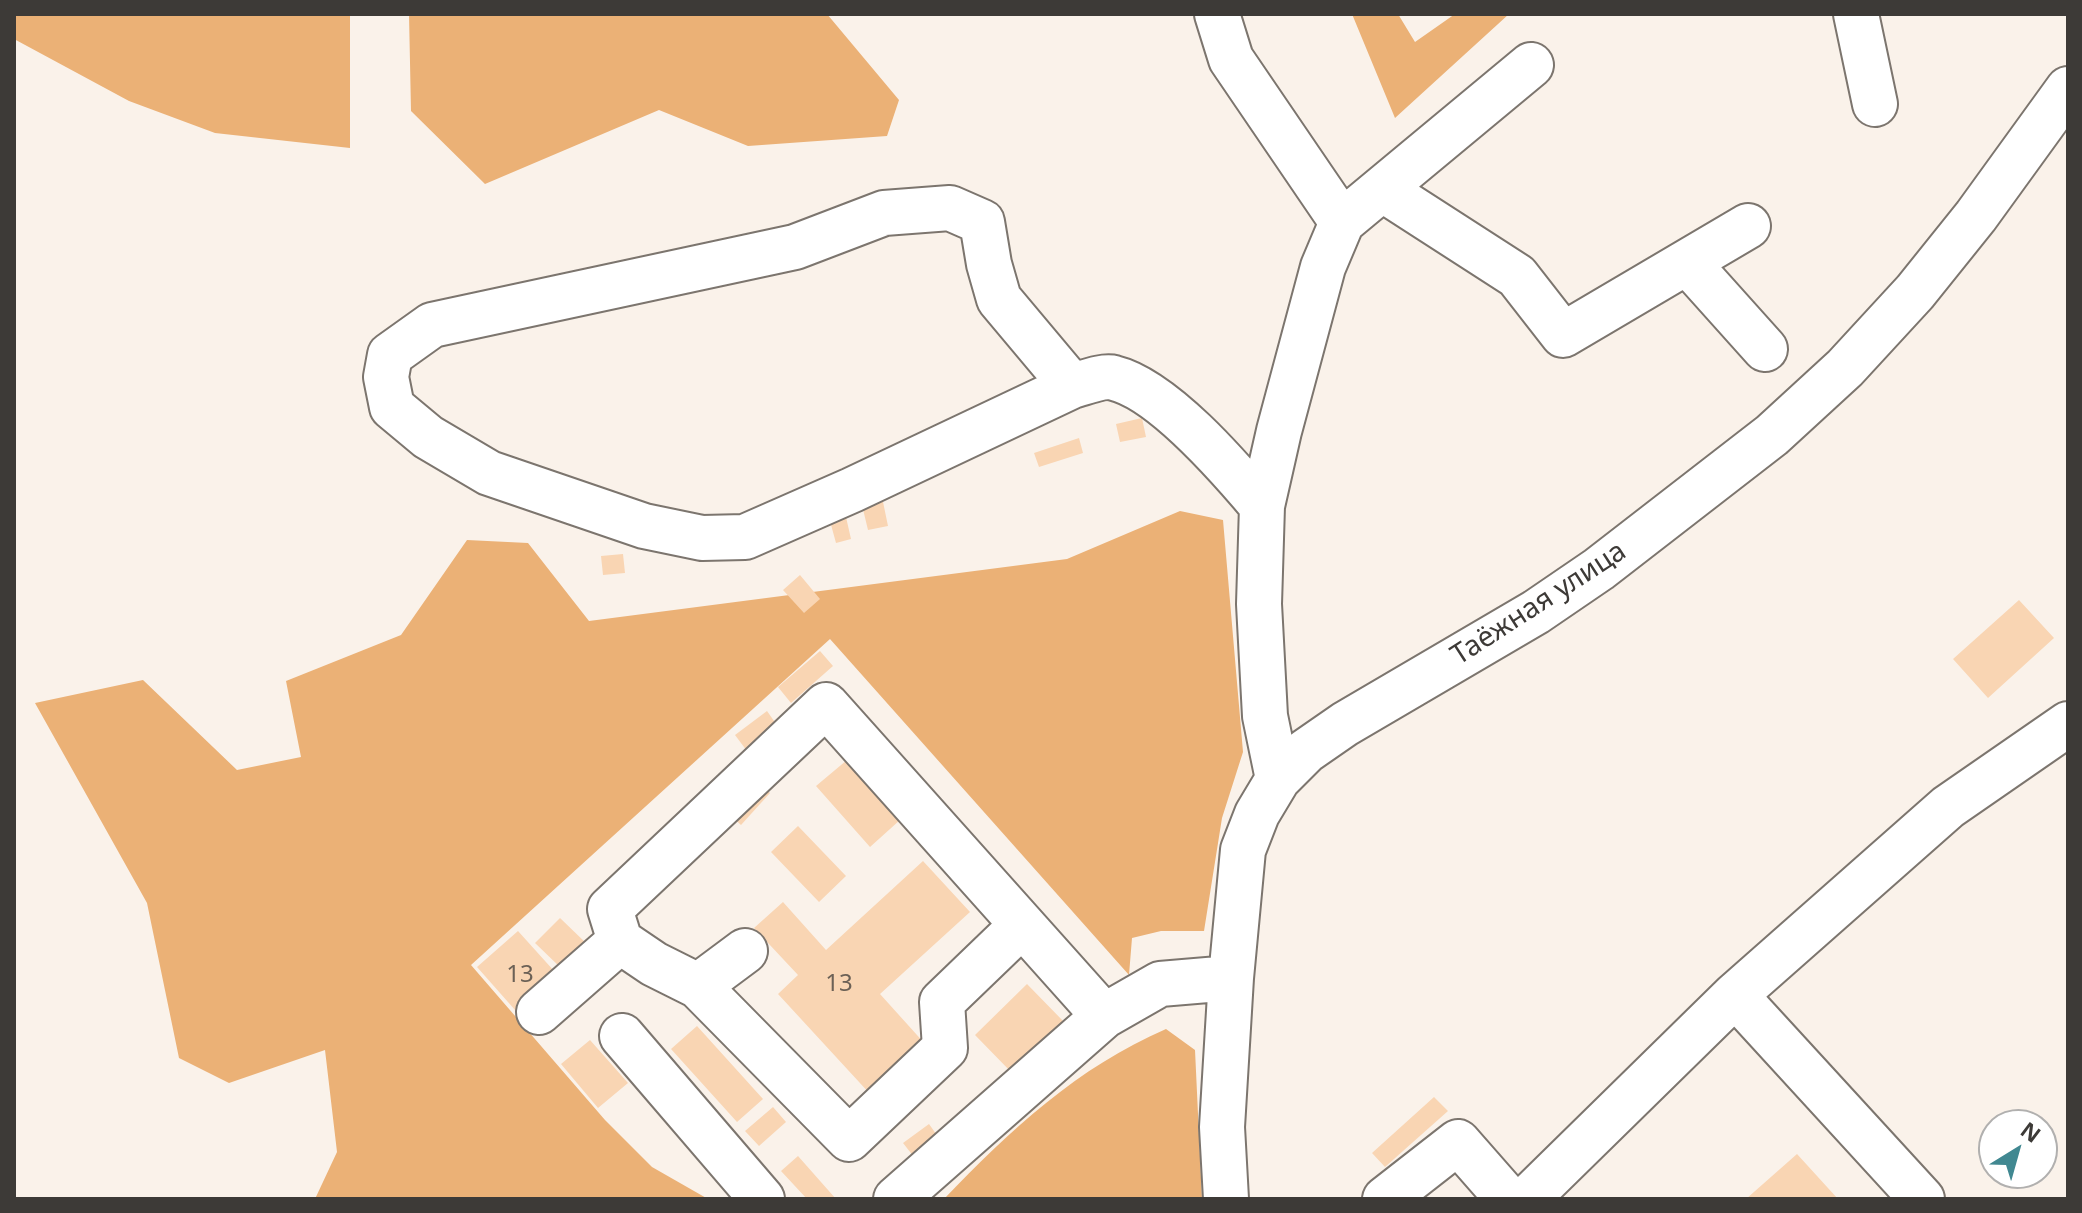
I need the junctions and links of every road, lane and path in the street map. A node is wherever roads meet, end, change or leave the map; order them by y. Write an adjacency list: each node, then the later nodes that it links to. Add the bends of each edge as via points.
1 (1217, 14): 7 (street, via 1231,59)
2 (1856, 14): 5 (street)
3 (1531, 65): 6 (street)
4 (2068, 89): 14 (street, Таёжная улица, via 1915,292 1845,368 1772,435 1599,569 1345,724)
5 (1875, 104)
6 (1382, 189): 7 (street); 9 (street, via 1517,276 1563,335)
7 (1342, 222): 12 (street, via 1323,267)
8 (1748, 226): 9 (street)
9 (1687, 262): 10 (street)
10 (1765, 349)
11 (1072, 386): 11 (street, via 745,537 702,538 644,526 489,473 428,437 392,407 386,377 390,355 432,325 795,247 884,213 950,208 982,222 999,299); 12 (street, via 1111,377 1139,389 1227,464)
12 (1262, 506): 14 (street, via 1259,604 1265,716)
13 (2068, 724): 20 (street, via 1948,807)
14 (1278, 779): 18 (street, Таёжная улица, via 1243,850)
15 (1022, 925): 16 (street, via 826,705 610,909); 19 (street, via 942,1002 945,1048 849,1139); 22 (street)
16 (620, 941): 19 (street); 21 (street)
17 (745, 951): 19 (street)
18 (1231, 978): 22 (street, via 1160,984); 26 (street, Таёжная улица, via 1222,1127)
19 (698, 986)
20 (1735, 995): 29 (street); 30 (street)
21 (539, 1012)
22 (1104, 1016): 25 (street)
23 (622, 1036): 24 (street)
24 (762, 1199)
25 (896, 1199)
26 (1226, 1199)
27 (1385, 1199): 28 (street, via 1458,1142)
28 (1508, 1199)
29 (1527, 1199)
30 (1922, 1199)

